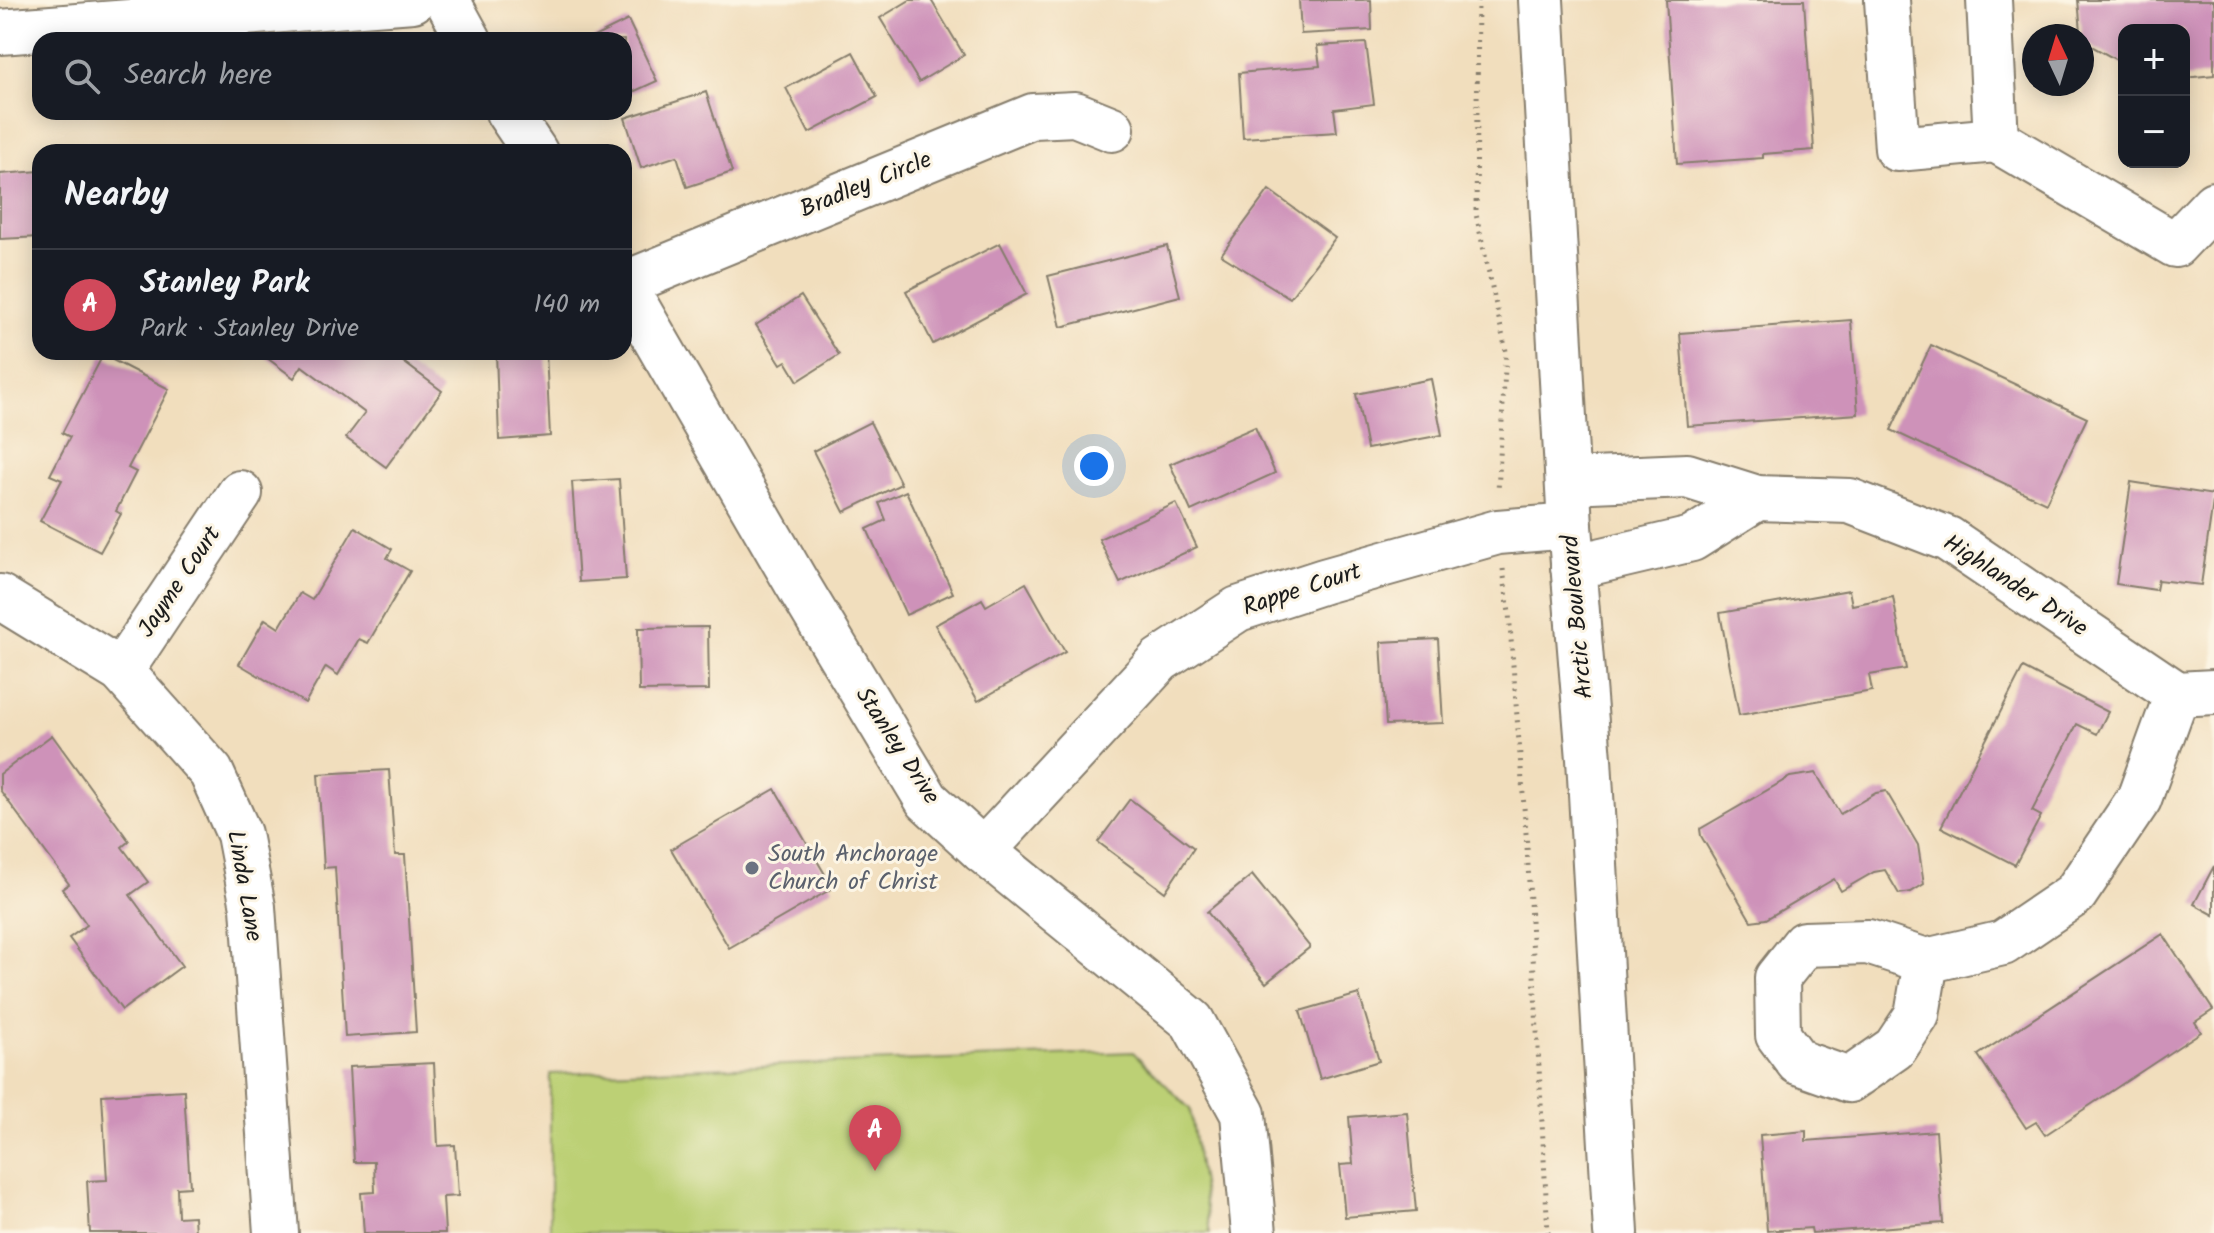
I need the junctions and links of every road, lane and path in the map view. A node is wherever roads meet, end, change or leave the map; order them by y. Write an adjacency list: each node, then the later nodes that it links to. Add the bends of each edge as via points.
1 (413, 0): 7 (street)
2 (447, 0): 8 (street)
3 (1478, 0): 19 (path, via 1476,214 1506,351)
4 (1541, 0): 16 (street, Arctic Boulevard)
5 (1887, 0): 11 (street, via 1897,149)
6 (1989, 0): 11 (street)
7 (0, 32)
8 (465, 32)
9 (513, 120): 12 (street)
10 (1112, 129): 14 (street, Bradley Circle, via 1075,114 1033,116)
11 (1996, 140): 13 (street, via 2175,245)
12 (530, 144)
13 (2214, 204)
14 (632, 281)
15 (632, 298): 24 (street, Stanley Drive, via 927,800)
16 (1568, 481): 18 (street, Highlander Drive, via 1687,476); 20 (street, Arctic Boulevard)
17 (240, 493): 22 (street, Jayme Court)
18 (1757, 498): 20 (street, via 1692,539); 23 (street, Highlander Drive, via 1850,501 1948,539)
19 (1498, 532): 20 (street, Rappe Court); 24 (street, Rappe Court, via 1238,609 1160,660); 28 (path, via 1527,846)
20 (1572, 547): 29 (street, Arctic Boulevard)
21 (0, 597): 22 (street, Linda Lane)
22 (121, 671): 26 (street, Linda Lane, via 211,772 239,834 253,907)
23 (2196, 693): 25 (street, via 2139,799 2075,894 2003,943)
24 (983, 851): 27 (street, Stanley Drive, via 1192,1021 1243,1114)
25 (1926, 961)
26 (276, 1233)
27 (1254, 1233)
28 (1548, 1233)
29 (1616, 1233)

